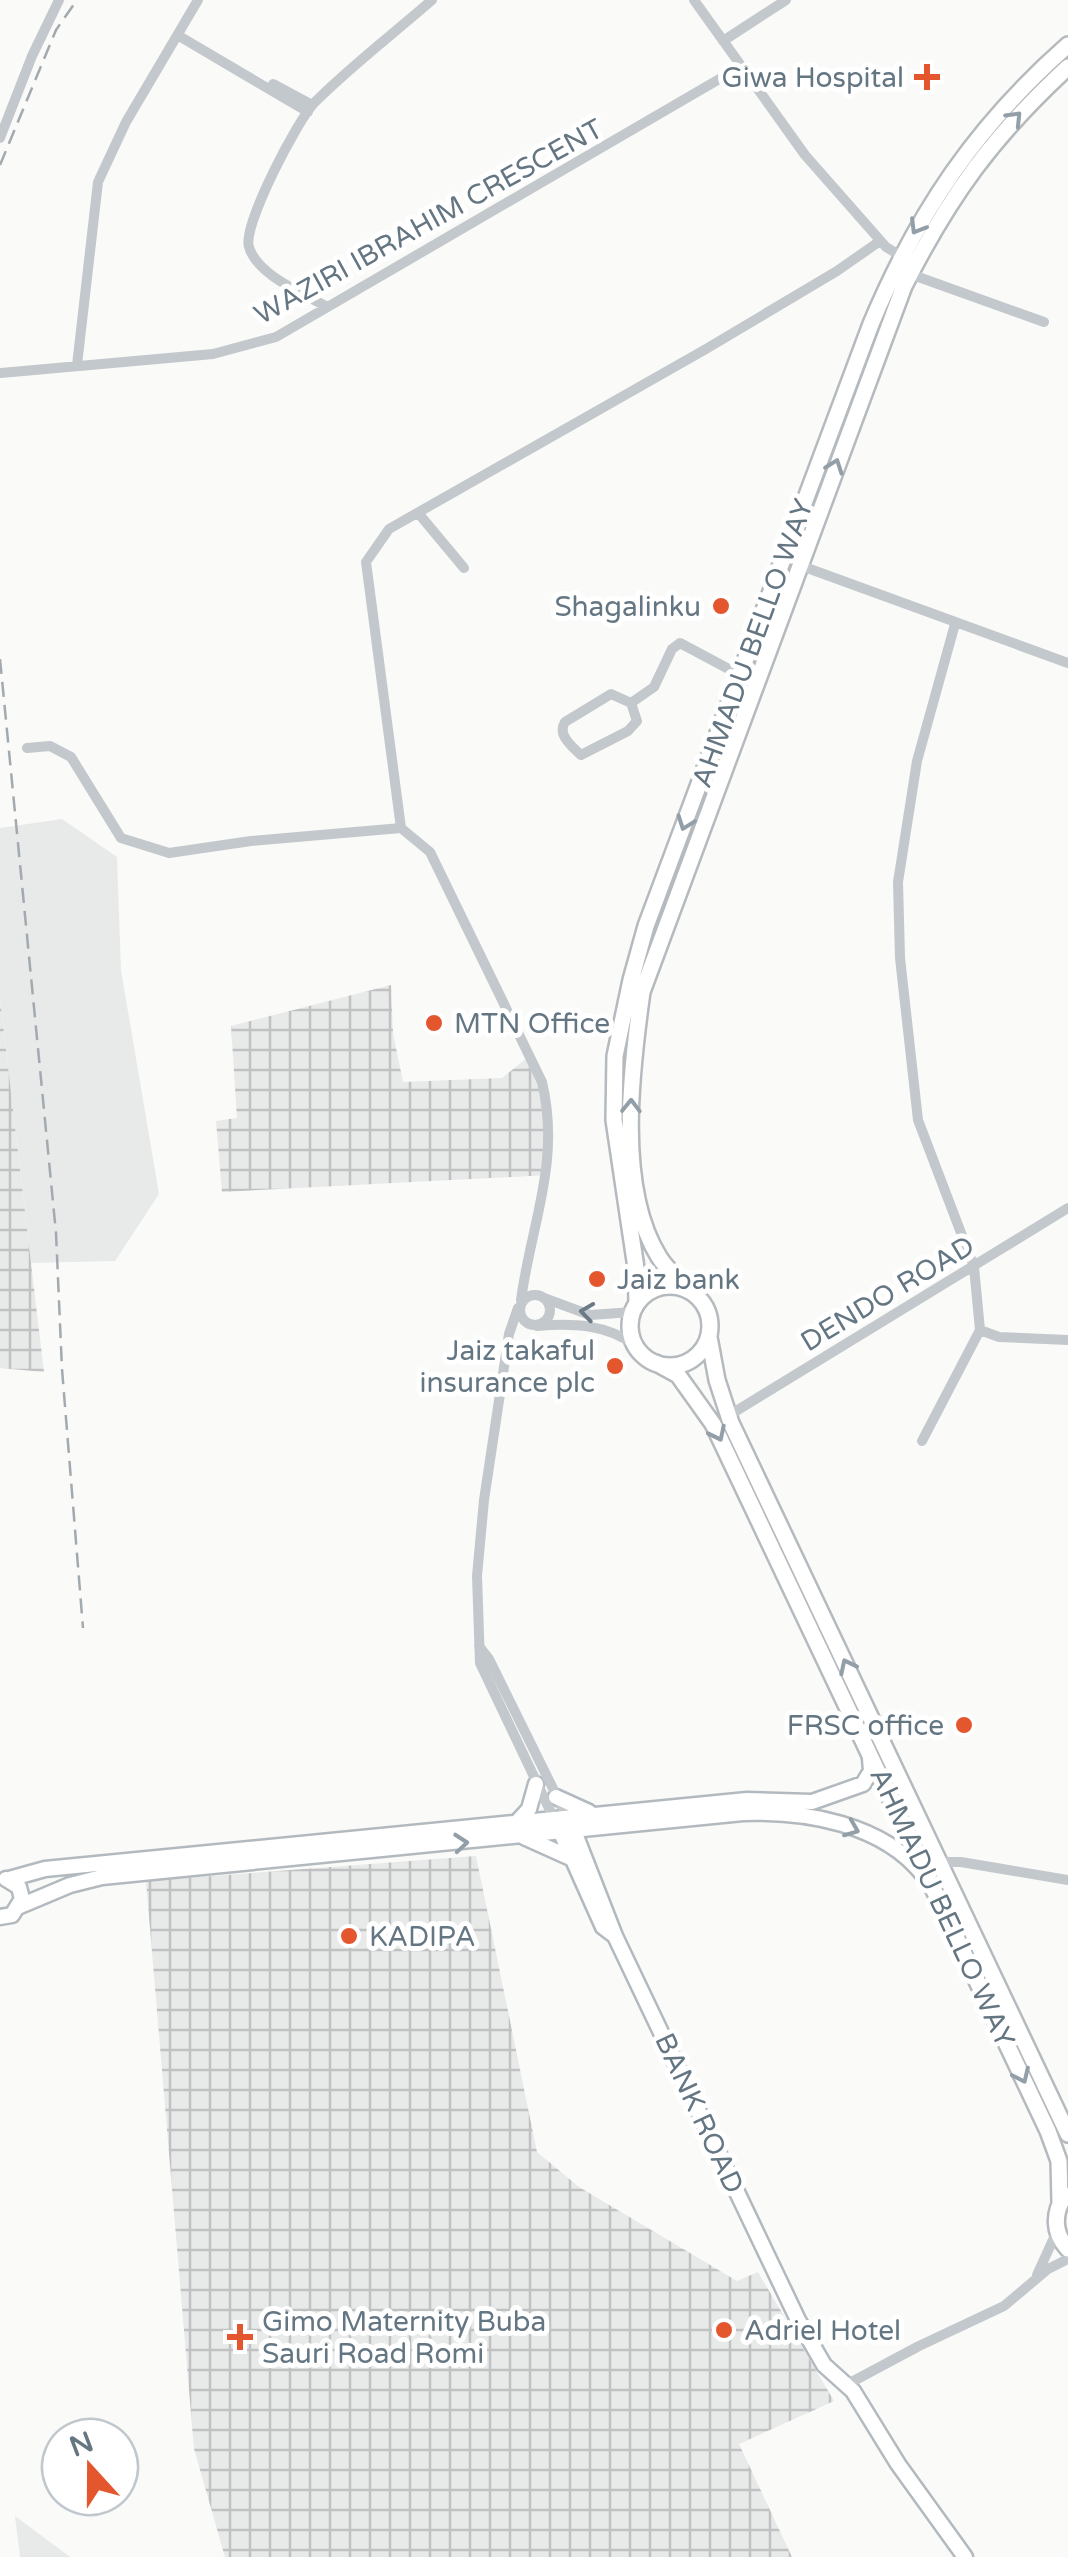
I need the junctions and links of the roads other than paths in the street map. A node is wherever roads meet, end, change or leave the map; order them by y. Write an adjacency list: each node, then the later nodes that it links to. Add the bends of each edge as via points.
1 (59, 0): 12 (street)
2 (198, 0): 6 (street)
3 (432, 0): 11 (street)
4 (694, 0): 7 (street)
5 (786, 0): 7 (street)
6 (180, 35): 11 (street); 18 (street, via 98,182)
7 (723, 41): 9 (street)
8 (1068, 46): 14 (main road, AHMADU BELLO WAY, one-way to 14, via 962,156)
9 (740, 67): 13 (street); 16 (street, WAZIRI IBRAHIM CRESCENT)
10 (1068, 67): 15 (main road, AHMADU BELLO WAY, one-way to 10, via 979,159)
11 (310, 108): 16 (street, via 266,186 247,244 272,274)
12 (0, 138)
13 (880, 241): 14 (street); 20 (street)
14 (901, 256): 25 (main road, AHMADU BELLO WAY)
15 (910, 274): 17 (street); 21 (main road, AHMADU BELLO WAY, one-way to 15)
16 (327, 307): 18 (street, WAZIRI IBRAHIM CRESCENT, via 248,347)
17 (1044, 322)
18 (77, 365): 19 (street, WAZIRI IBRAHIM CRESCENT)
19 (1, 373)
20 (419, 514): 22 (street); 28 (street, via 389,529 366,562)
21 (799, 565): 23 (street); 32 (main road, AHMADU BELLO WAY, one-way to 21, via 660,1258 640,1216 630,1106 642,992)
22 (464, 568)
23 (954, 624): 24 (street); 30 (street, via 918,761 898,882 900,958 918,1120)
24 (1068, 663)
25 (740, 675): 26 (street, via 676,644 654,687); 35 (main road, AHMADU BELLO WAY, one-way to 35, via 646,926 615,1056 614,1120 634,1252)
26 (631, 703): 26 (street, via 602,697 566,722 562,734 586,754 634,726)
27 (27, 748): 28 (street, via 50,746 72,757 122,838 169,853)
28 (401, 828): 31 (street, BANK ROAD, via 430,852 542,1082 547,1168)
29 (1068, 1208): 30 (street, DENDO ROAD)
30 (974, 1267): 37 (street); 43 (street, DENDO ROAD)
31 (529, 1268): 33 (street, via 532,1288); 34 (street, BANK ROAD)
32 (690, 1292): 35 (main road, via 662,1287); 38 (main road, via 706,1308)
33 (542, 1297): 34 (street); 35 (street, one-way to 33, via 590,1314); 36 (street, via 550,1316)
34 (520, 1304): 36 (street, via 523,1320); 41 (street, BANK ROAD)
35 (635, 1308): 40 (main road, via 630,1326)
36 (535, 1326): 40 (street, via 608,1330); 41 (street, via 519,1329)
37 (980, 1330): 39 (street); 44 (street)
38 (709, 1337): 42 (main road, via 688,1362); 43 (main road, AHMADU BELLO WAY)
39 (1068, 1340)
40 (636, 1346): 42 (main road)
41 (507, 1348): 45 (street, BANK ROAD, via 476,1576)
42 (656, 1363): 46 (main road, AHMADU BELLO WAY, one-way to 46, via 678,1375 714,1424)
43 (728, 1416): 54 (main road, AHMADU BELLO WAY, one-way to 43)
44 (922, 1441)
45 (479, 1646): 47 (street, BANK ROAD, via 489,1687); 48 (street, BANK ROAD)
46 (867, 1748): 50 (street, via 871,1771 863,1784 825,1799 747,1800); 57 (main road, AHMADU BELLO WAY)
47 (536, 1784): 49 (street, BANK ROAD); 51 (street)
48 (556, 1796): 49 (street, BANK ROAD); 50 (street)
49 (560, 1817): 50 (street); 51 (street); 52 (street, BANK ROAD)
50 (598, 1821): 52 (street); 53 (street); 57 (street, one-way to 57, via 770,1812 826,1819 881,1842 918,1868)
51 (520, 1830): 52 (street); 53 (street); 55 (street, via 45,1869); 58 (street, one-way to 51, via 102,1877)
52 (568, 1832): 53 (street, BANK ROAD)
53 (580, 1859): 66 (street, BANK ROAD, via 603,1927 615,1936 798,2320 824,2365)
54 (941, 1862): 56 (street); 60 (main road, AHMADU BELLO WAY)
55 (5, 1879): 58 (street, via 22,1893)
56 (1068, 1880)
57 (935, 1891): 61 (main road, AHMADU BELLO WAY, one-way to 61, via 1056,2148)
58 (20, 1906): 59 (street)
59 (2, 1919)
60 (1068, 2134)
61 (1064, 2197): 62 (main road, AHMADU BELLO WAY)
62 (1057, 2230): 63 (main road); 65 (street)
63 (1068, 2249)
64 (1068, 2259): 65 (street)
65 (1032, 2282): 66 (street, via 986,2316)
66 (846, 2385): 67 (street, BANK ROAD)
67 (965, 2557)

